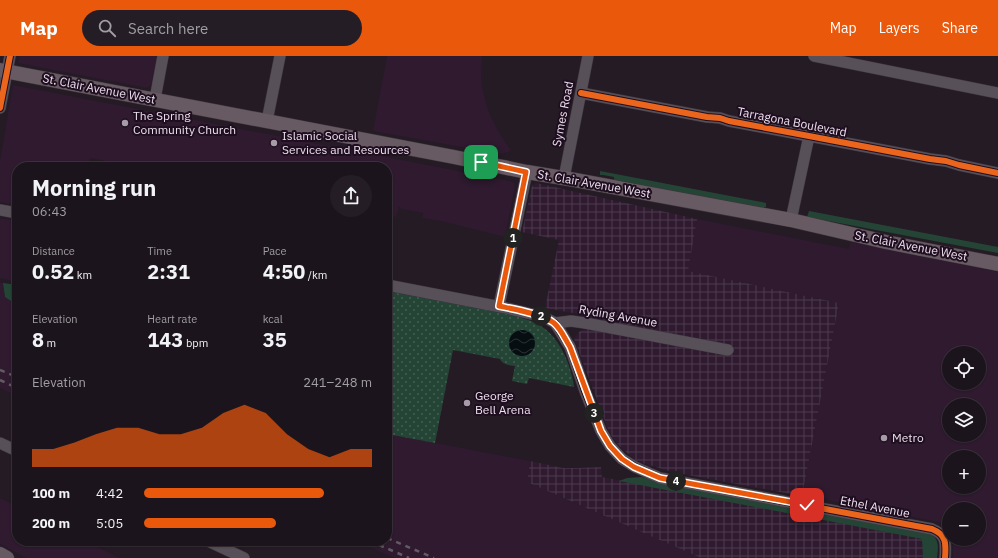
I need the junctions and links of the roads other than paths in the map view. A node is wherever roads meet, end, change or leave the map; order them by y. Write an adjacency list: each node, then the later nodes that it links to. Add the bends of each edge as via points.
1 (10, 56): 6 (street)
2 (163, 56): 9 (street)
3 (280, 56): 11 (street)
4 (588, 56): 7 (street, Symes Road)
5 (814, 56): 8 (street)
6 (4, 71): 9 (main road, St. Clair Avenue West); 10 (street)
7 (581, 93): 12 (street, Tarragona Boulevard); 15 (street, Symes Road)
8 (998, 93)
9 (155, 99): 11 (main road, St. Clair Avenue West)
10 (0, 108)
11 (268, 121): 13 (main road, St. Clair Avenue West)
12 (809, 136): 14 (street, Tarragona Boulevard); 18 (street)
13 (526, 172): 15 (main road, St. Clair Avenue West); 21 (street)
14 (998, 173)
15 (564, 178): 18 (main road, St. Clair Avenue West)
16 (0, 210): 17 (street)
17 (12, 212)
18 (791, 220): 19 (main road, St. Clair Avenue West)
19 (998, 264)
20 (392, 286): 21 (street, Ryding Avenue)
21 (499, 306): 22 (street, Ryding Avenue, via 544,317)
22 (555, 323): 23 (street, Ryding Avenue, via 585,323); 30 (street, Ethel Avenue, via 570,347 601,431 610,446 634,467 660,478 932,529 945,541)
23 (728, 350)
24 (0, 443): 25 (street)
25 (12, 449)
26 (217, 546): 28 (street)
27 (0, 554): 29 (main road)
28 (237, 557)
29 (7, 558)
30 (945, 558)

